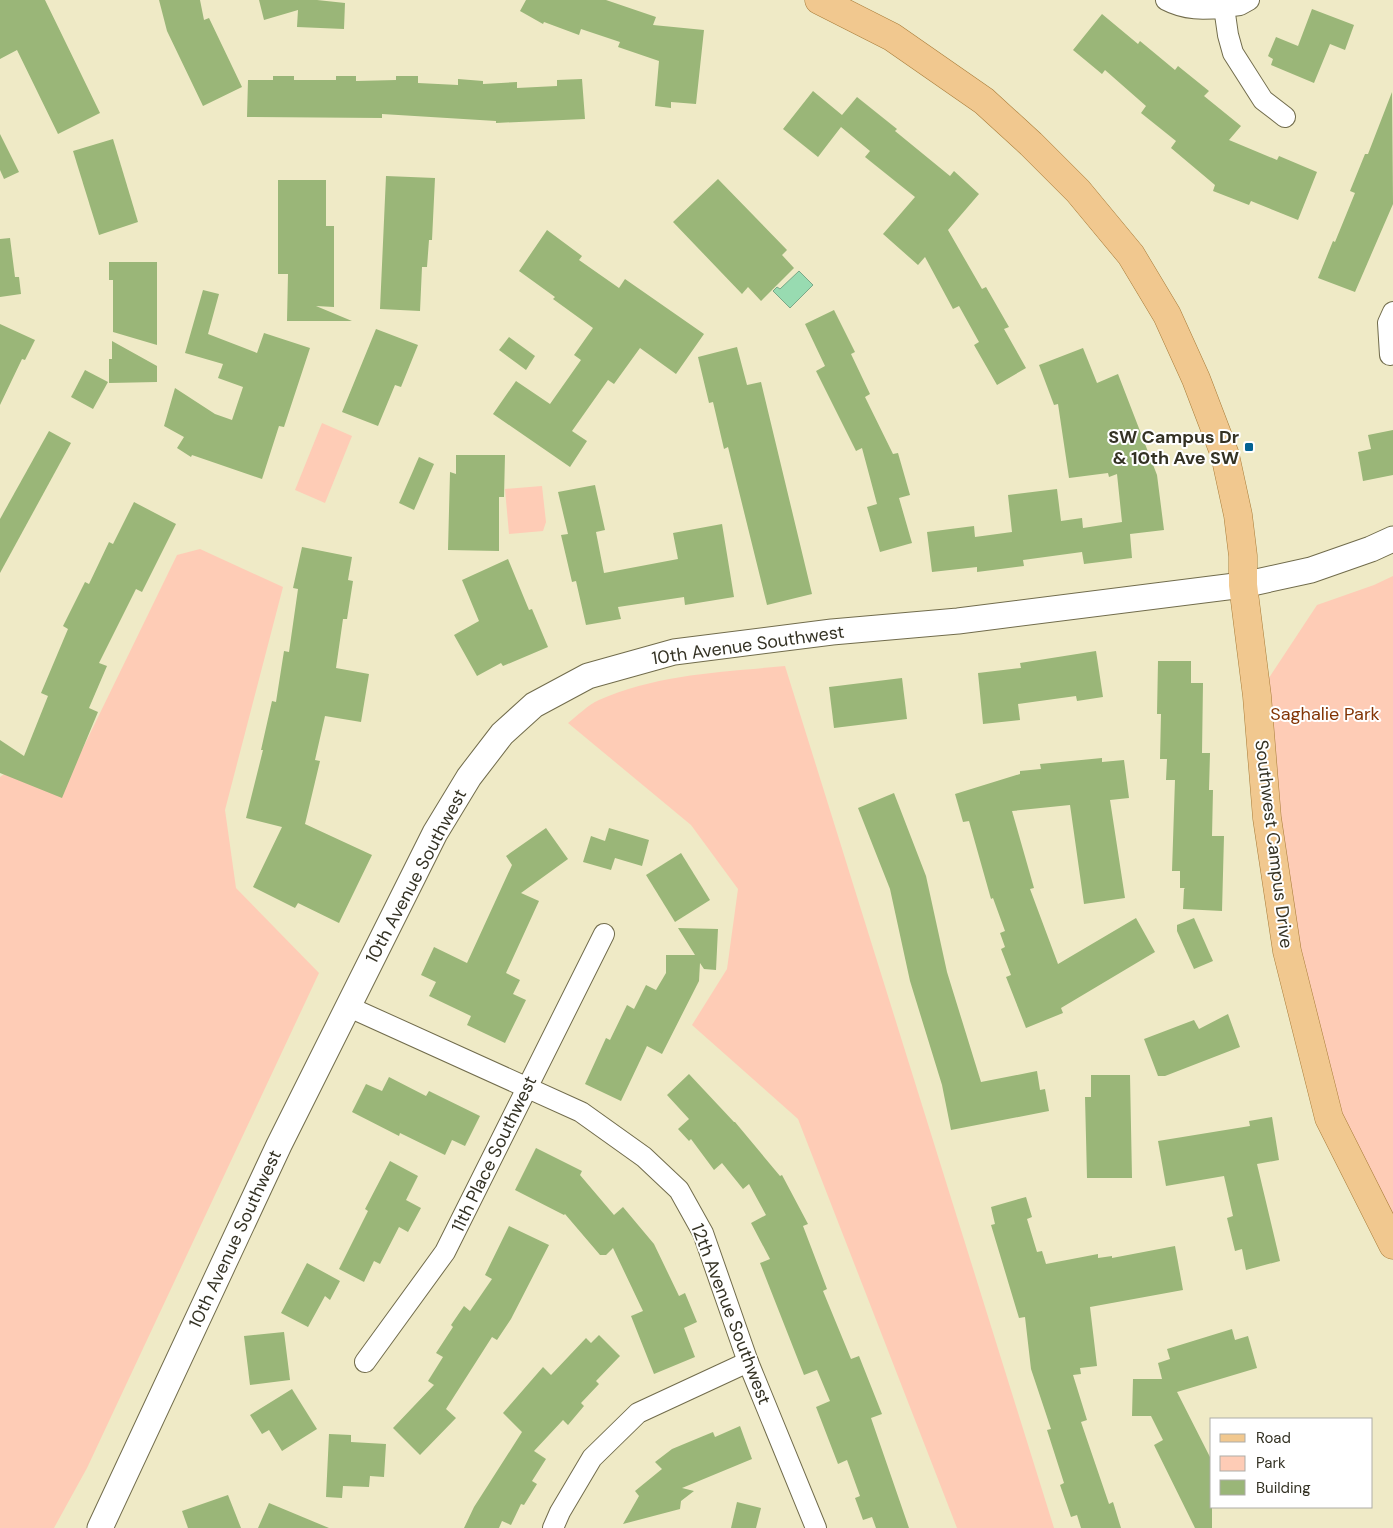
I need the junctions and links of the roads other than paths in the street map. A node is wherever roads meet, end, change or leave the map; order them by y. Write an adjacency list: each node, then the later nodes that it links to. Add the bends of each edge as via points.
1 (818, 0): 9 (main road, Southwest Campus Drive, via 892,37 984,101 1078,191 1131,255 1167,315 1225,455 1238,515)
2 (1166, 0): 4 (street, via 1204,10)
3 (1249, 0): 4 (street)
4 (1224, 7): 5 (street, via 1233,53 1263,100)
5 (1285, 117)
6 (1393, 312): 7 (street, via 1388,323)
7 (1390, 355)
8 (1393, 539): 9 (street, via 1371,550 1311,570)
9 (1243, 585): 11 (street, 10th Avenue Southwest, via 674,652 588,676 534,705 502,734 468,777 435,833); 13 (main road, Southwest Campus Drive, via 1268,818 1287,951 1329,1118)
10 (604, 934): 12 (street, 11th Place Southwest)
11 (349, 1008): 12 (street, 12th Avenue Southwest); 16 (street, 10th Avenue Southwest, via 279,1145)
12 (526, 1088): 14 (street, 11th Place Southwest, via 445,1252); 15 (street, 12th Avenue Southwest, via 581,1112 644,1156 678,1190 703,1233)
13 (1393, 1245)
14 (365, 1362)
15 (748, 1362): 17 (street, via 638,1413 592,1458); 18 (street, 12th Avenue Southwest)
16 (100, 1528)
17 (552, 1528)
18 (816, 1528)

